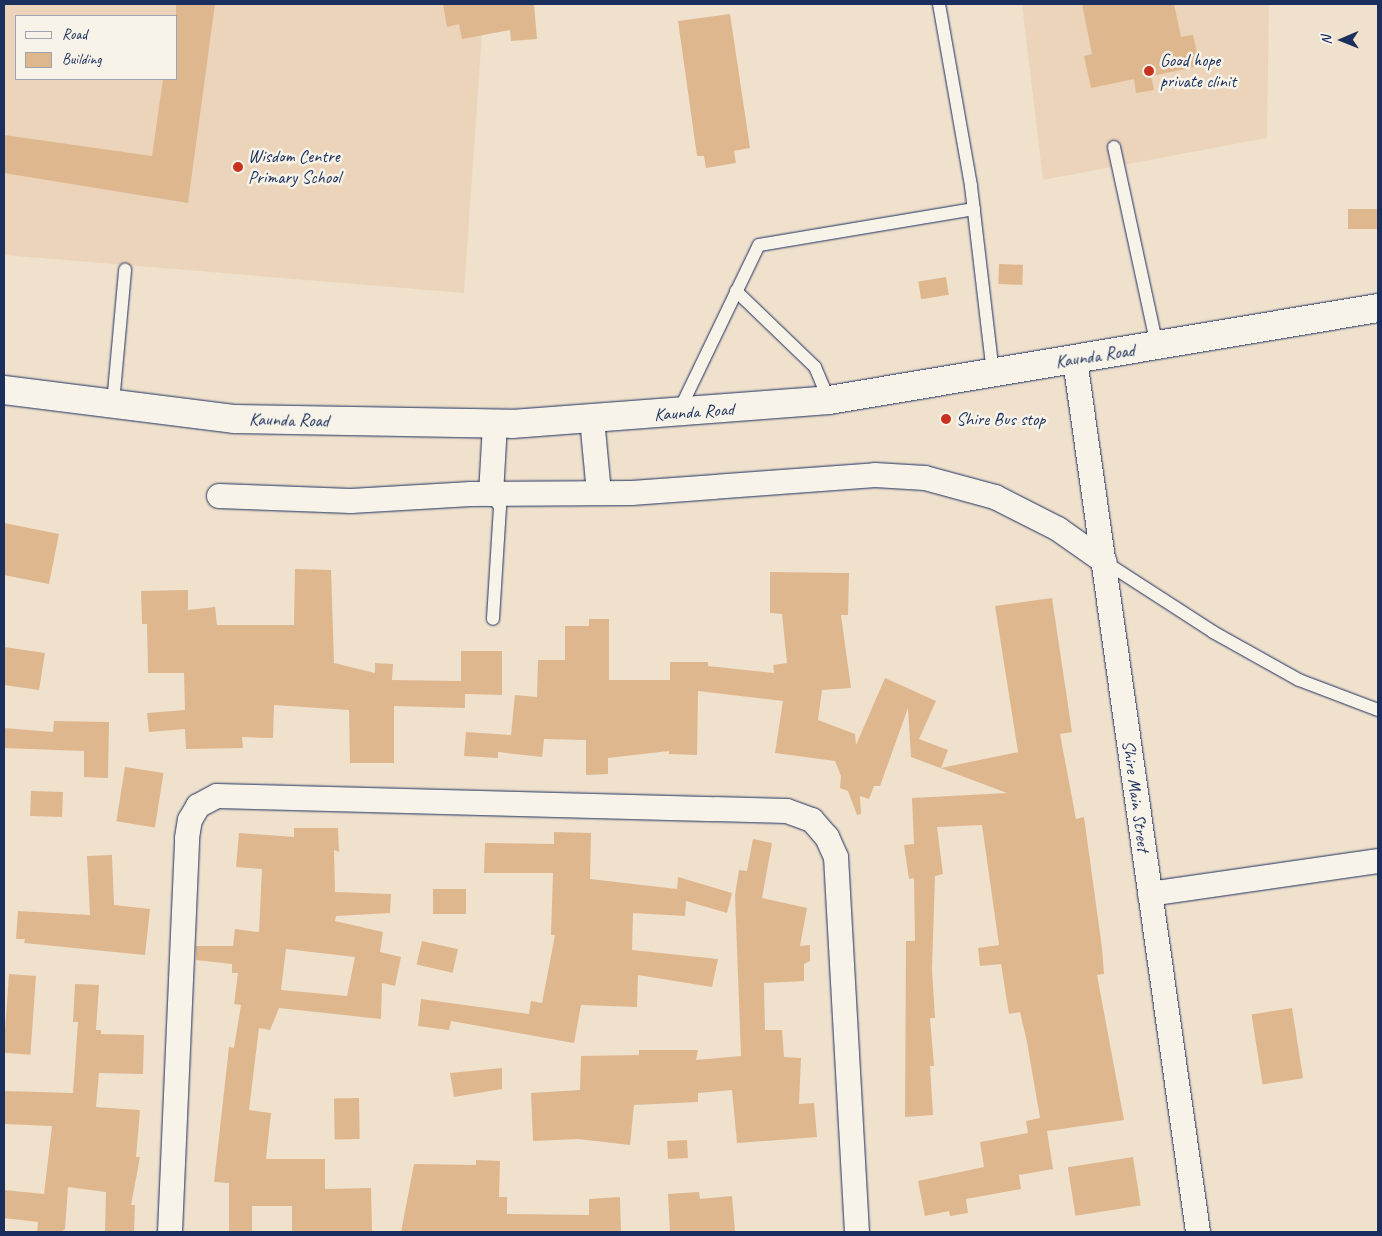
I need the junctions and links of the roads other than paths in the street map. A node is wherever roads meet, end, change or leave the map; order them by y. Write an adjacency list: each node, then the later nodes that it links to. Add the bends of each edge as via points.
1 (939, 4): 3 (lane, via 950,51)
2 (1114, 147): 7 (lane)
3 (974, 209): 5 (lane, via 759,245); 9 (lane)
4 (125, 270): 12 (lane)
5 (736, 291): 11 (lane, via 815,367); 13 (lane)
6 (1378, 308): 7 (main road, Kaunda Road)
7 (1157, 346): 8 (main road, Kaunda Road)
8 (1075, 360): 9 (main road, Kaunda Road); 19 (street, Shire Main Street)
9 (993, 372): 11 (main road, Kaunda Road)
10 (4, 390): 12 (main road, Kaunda Road)
11 (829, 400): 13 (main road, Kaunda Road)
12 (113, 403): 15 (main road, Kaunda Road, via 234,418)
13 (678, 413): 14 (main road, Kaunda Road)
14 (592, 419): 15 (main road, Kaunda Road); 16 (street)
15 (496, 424): 17 (street)
16 (599, 493): 17 (street); 19 (street, via 829,477 924,478 995,497 1058,529)
17 (491, 494): 18 (street, via 351,501); 20 (lane, via 500,507)
18 (218, 496)
19 (1104, 562): 21 (lane, via 1213,632 1299,680); 23 (street, Shire Main Street)
20 (493, 619)
21 (1378, 710)
22 (1378, 861): 23 (street)
23 (1150, 894): 26 (street, Shire Main Street)
24 (170, 1232): 25 (street, via 187,838 190,820 198,806 217,796 787,811 812,820 827,837 836,857)
25 (857, 1232)
26 (1198, 1232)

